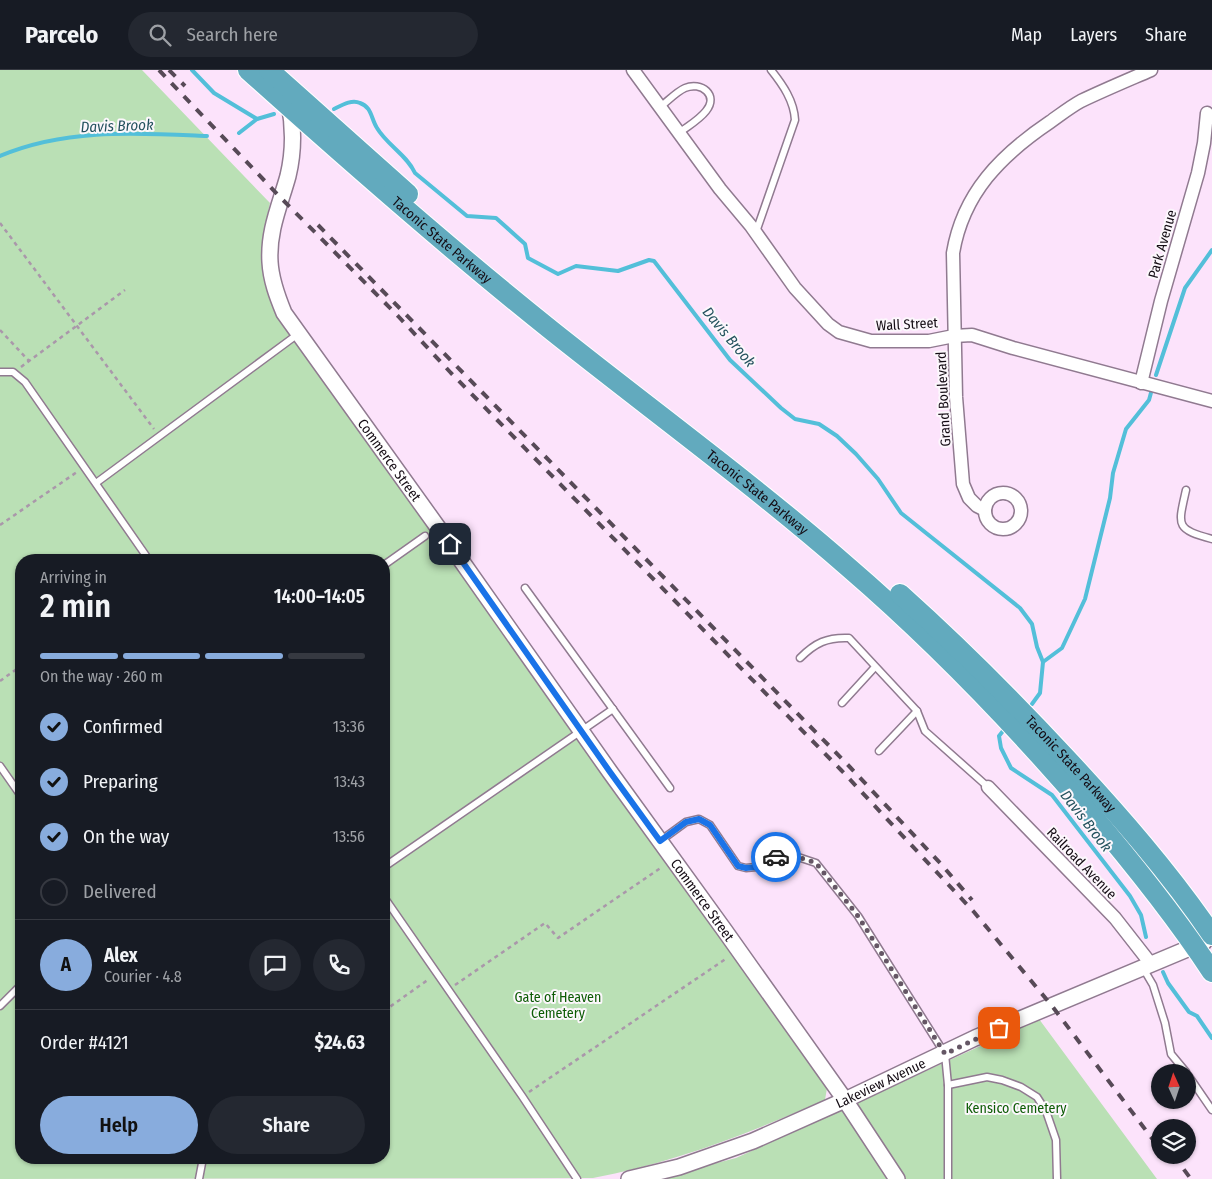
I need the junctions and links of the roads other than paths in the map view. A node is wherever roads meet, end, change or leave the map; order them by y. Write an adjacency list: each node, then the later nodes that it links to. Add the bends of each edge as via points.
1 (248, 70): 8 (highway, Taconic State Parkway)
2 (269, 70): 6 (highway, Taconic State Parkway)
3 (633, 70): 7 (street, Wall Street)
4 (771, 70): 11 (lane, via 794,106 796,120)
5 (1148, 72): 13 (street, Grand Boulevard, via 1080,102 1031,135 994,168 972,200 956,237)
6 (284, 78): 8 (street, Commerce Street); 39 (highway, Taconic State Parkway, via 470,247 813,520 921,614 1089,782 1152,855)
7 (660, 107): 10 (street, Wall Street); 10 (lane, via 686,87 703,87 709,93 708,110)
8 (290, 108): 12 (street, Commerce Street, via 292,152 289,174 273,223 270,263 275,291); 40 (highway, Taconic State Parkway, via 473,267 810,534 916,628 1055,772)
9 (1206, 113): 15 (street, Park Avenue, via 1198,173)
10 (679, 133): 11 (street, Wall Street)
11 (756, 233): 13 (street, Wall Street, via 795,288 839,332 871,342 929,341)
12 (298, 334): 17 (lane); 30 (street, Commerce Street)
13 (954, 336): 15 (street, Wall Street, via 972,335); 19 (street, Grand Boulevard, via 963,484 969,498)
14 (0, 372): 17 (lane, via 13,372 25,382)
15 (1141, 382): 16 (street, Wall Street)
16 (1212, 401)
17 (96, 483): 22 (lane)
18 (1186, 490): 21 (lane, via 1181,524 1193,534)
19 (984, 510)
20 (425, 536): 23 (lane)
21 (1212, 539)
22 (145, 554)
23 (390, 561)
24 (525, 588): 28 (lane)
25 (800, 658): 26 (lane, via 813,644 849,638)
26 (875, 666): 27 (lane); 29 (lane)
27 (842, 703)
28 (613, 709): 30 (lane); 35 (lane)
29 (917, 712): 31 (lane); 34 (lane, via 925,732)
30 (582, 731): 36 (street, Commerce Street); 37 (lane)
31 (879, 751)
32 (0, 766): 33 (lane)
33 (15, 787)
34 (988, 787): 41 (street, Railroad Avenue, via 1114,918)
35 (670, 788)
36 (660, 841): 45 (lane, via 686,822 699,819 710,825 738,866 756,867 781,856 795,856 816,863 858,916); 49 (street, Commerce Street)
37 (390, 863)
38 (390, 906): 54 (lane)
39 (1212, 934)
40 (1203, 942): 41 (street, Lakeview Avenue); 42 (highway, Taconic State Parkway)
41 (1147, 966): 45 (street, Lakeview Avenue, via 975,1038); 46 (lane, via 1172,1054)
42 (1212, 972)
43 (15, 991): 44 (lane)
44 (0, 1006)
45 (945, 1054): 47 (lane); 49 (street, Lakeview Avenue)
46 (1180, 1064)
47 (948, 1085): 56 (lane); 57 (lane, via 987,1077 1008,1082 1037,1097 1046,1111 1056,1140)
48 (1196, 1087): 50 (lane)
49 (845, 1100): 52 (street, Lakeview Avenue, via 753,1141); 55 (street, Commerce Street)
50 (1212, 1110)
51 (202, 1164): 53 (lane)
52 (638, 1178)
53 (199, 1179)
54 (577, 1179)
55 (896, 1179)
56 (948, 1179)
57 (1057, 1179)

